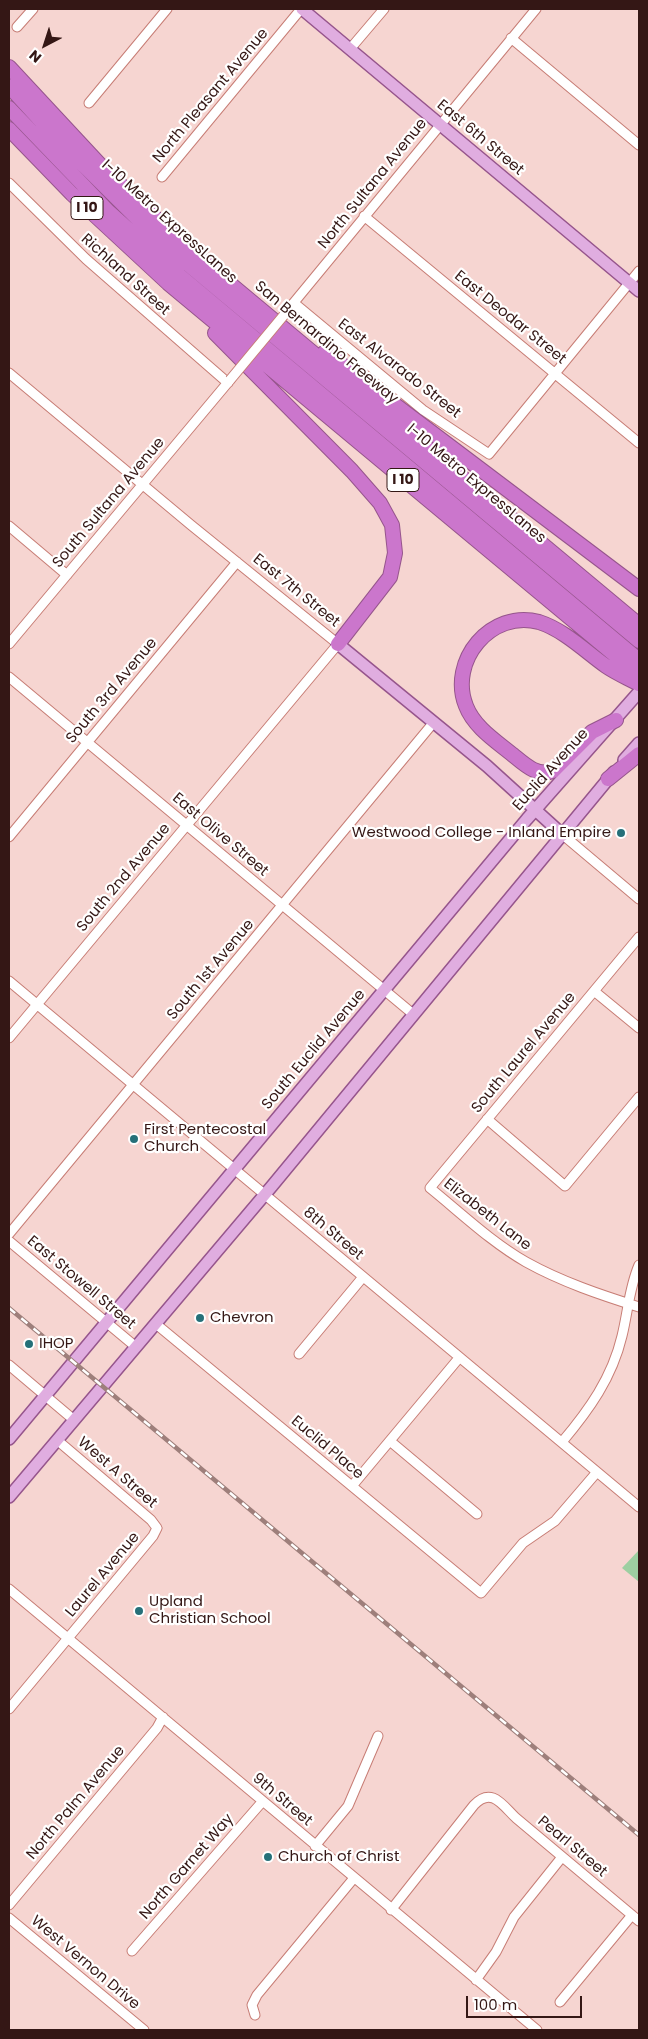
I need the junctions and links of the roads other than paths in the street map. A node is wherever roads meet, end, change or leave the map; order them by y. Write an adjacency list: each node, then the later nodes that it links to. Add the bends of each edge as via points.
1 (33, 9): 6 (street)
2 (167, 9): 11 (street)
3 (301, 9): 8 (main road, East 6th Street); 16 (street, North Pleasant Avenue)
4 (384, 9): 8 (street)
5 (536, 9): 7 (street, North Sultana Avenue)
6 (18, 27)
7 (511, 38): 13 (street, North Sultana Avenue); 15 (street)
8 (350, 49): 13 (main road, East 6th Street)
9 (9, 67): 24 (highway, San Bernardino Freeway / I 10, via 135,200)
10 (9, 86): 35 (highway, I-10 Metro ExpressLanes, via 61,143 160,241)
11 (89, 103)
12 (9, 108): 38 (highway, I-10 Metro ExpressLanes, via 109,212 178,275)
13 (440, 124): 18 (street, North Sultana Avenue); 21 (main road, East 6th Street)
14 (9, 129): 20 (highway, I 10, via 72,194)
15 (639, 145)
16 (162, 177)
17 (9, 183): 27 (street, Richland Street, via 86,259)
18 (364, 216): 23 (street, North Sultana Avenue); 26 (street, East Deodar Street)
19 (639, 271): 21 (street)
20 (168, 283): 37 (highway, via 330,448 375,496 388,517 395,546 390,577); 39 (highway, I 10)
21 (629, 283): 22 (main road, East 6th Street); 26 (street)
22 (639, 292)
23 (291, 306): 26 (street, East Alvarado Street, via 423,410 489,454); 27 (street, North Sultana Avenue, bridge)
24 (287, 331): 33 (highway, via 330,355); 34 (highway, San Bernardino Freeway / I 10)
25 (9, 373): 29 (street, East 7th Street)
26 (555, 373): 28 (street, East Deodar Street)
27 (229, 381): 29 (street, South Sultana Avenue)
28 (639, 443)
29 (142, 484): 31 (street, East 7th Street); 32 (street, South Sultana Avenue)
30 (9, 526): 32 (street)
31 (237, 562): 37 (street, East 7th Street); 45 (street, South 3rd Avenue)
32 (67, 575): 36 (street, South Sultana Avenue)
33 (639, 589)
34 (639, 624)
35 (639, 641)
36 (9, 644)
37 (338, 644): 44 (main road, East 7th Street); 50 (street, South 2nd Avenue)
38 (639, 660)
39 (639, 675)
40 (9, 677): 45 (street, East Olive Street)
41 (639, 684): 43 (highway, via 608,667 549,626 528,620 510,621 488,632 472,648 465,662 462,690 470,715 534,770 553,770 592,732)
42 (636, 697): 43 (main road, Euclid Avenue)
43 (616, 720): 49 (main road, Euclid Avenue)
44 (434, 722): 49 (main road, East 7th Street); 55 (street, South 1st Avenue)
45 (87, 742): 50 (street, East Olive Street); 52 (street, South 3rd Avenue)
46 (639, 743): 48 (main road)
47 (639, 754): 48 (highway)
48 (608, 779): 51 (main road)
49 (536, 809): 51 (main road, East 7th Street); 53 (main road, Euclid Avenue)
50 (186, 825): 55 (street, East Olive Street); 60 (street, South 2nd Avenue)
51 (563, 835): 54 (street); 61 (main road)
52 (9, 837)
53 (487, 868): 58 (main road, South Euclid Avenue)
54 (639, 899)
55 (283, 906): 58 (street, East Olive Street); 64 (street, South 1st Avenue)
56 (639, 936): 59 (street, South Laurel Avenue)
57 (9, 982): 60 (street, 8th Street)
58 (385, 991): 61 (street, East Olive Street); 67 (main road, South Euclid Avenue)
59 (594, 991): 62 (street); 66 (street, South Laurel Avenue)
60 (36, 1005): 63 (street, South 2nd Avenue); 64 (street, 8th Street)
61 (413, 1014): 69 (main road)
62 (639, 1028)
63 (9, 1038)
64 (132, 1086): 67 (street, 8th Street); 70 (street, South 1st Avenue)
65 (639, 1097): 66 (street, via 565,1186)
66 (487, 1119): 68 (street, South Laurel Avenue)
67 (234, 1169): 69 (street, 8th Street); 76 (main road, South Euclid Avenue)
68 (430, 1188): 74 (street, Elizabeth Lane, via 493,1240 526,1262 568,1283)
69 (265, 1194): 73 (street, 8th Street); 77 (main road)
70 (9, 1234)
71 (9, 1241): 76 (street, East Stowell Street)
72 (639, 1265): 74 (street)
73 (363, 1277): 79 (street); 80 (street, 8th Street)
74 (627, 1303): 75 (street, Elizabeth Lane); 87 (street, via 622,1336 610,1372 590,1408)
75 (639, 1307)
76 (106, 1322): 78 (street, East Stowell Street); 82 (main road, South Euclid Avenue)
77 (156, 1324): 78 (main road); 89 (street, Euclid Place)
78 (136, 1347): 83 (main road)
79 (299, 1354)
80 (459, 1358): 86 (street); 87 (street, 8th Street)
81 (9, 1365): 82 (street)
82 (45, 1395): 83 (street); 84 (main road, South Euclid Avenue)
83 (74, 1420): 85 (main road)
84 (9, 1439)
85 (57, 1440): 90 (main road); 93 (street, West A Street)
86 (390, 1441): 89 (street); 92 (street)
87 (562, 1442): 88 (street, 8th Street)
88 (597, 1472): 89 (street, Euclid Place, via 555,1521 524,1543 481,1594); 91 (street, 8th Street)
89 (352, 1486)
90 (9, 1497)
91 (639, 1507)
92 (477, 1514)
93 (157, 1528): 95 (street, Laurel Avenue)
94 (9, 1589): 95 (street, 9th Street)
95 (68, 1638): 96 (street, Laurel Avenue); 97 (street, 9th Street)
96 (9, 1709)
97 (163, 1717): 99 (street, 9th Street); 103 (street, North Palm Avenue)
98 (378, 1736): 100 (street, via 348,1806)
99 (262, 1802): 100 (street, 9th Street); 107 (street, North Garnet Way)
100 (315, 1846): 102 (street, 9th Street)
101 (562, 1857): 104 (street, Pearl Street, via 498,1800 487,1796 474,1805); 106 (street, Pearl Street); 108 (street, via 514,1918)
102 (354, 1878): 104 (street, 9th Street); 110 (street, via 257,1995 252,2006)
103 (9, 1905)
104 (391, 1910): 108 (street, 9th Street)
105 (9, 1918): 111 (street, West Vernon Drive)
106 (636, 1918): 109 (street)
107 (132, 1951)
108 (476, 1980): 112 (street, 9th Street)
109 (560, 2002)
110 (256, 2015)
111 (144, 2030)
112 (537, 2030)

